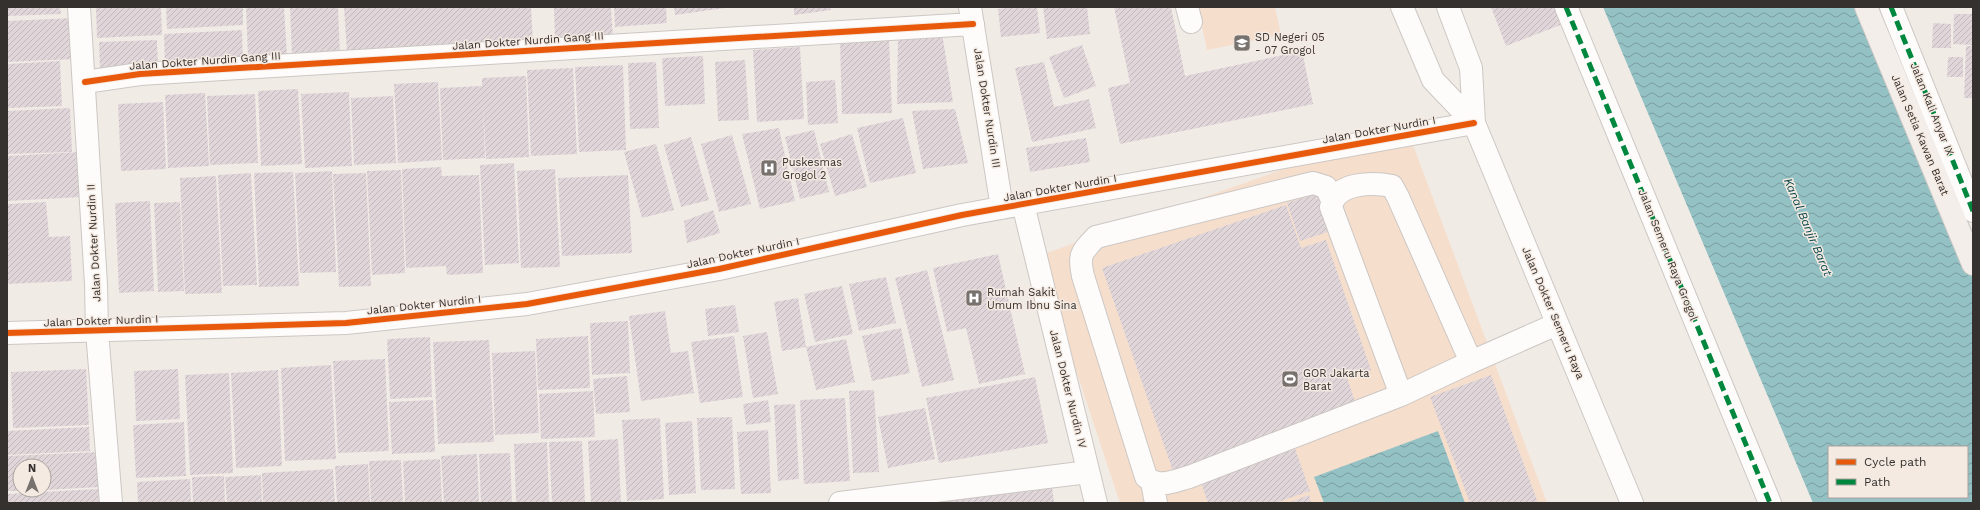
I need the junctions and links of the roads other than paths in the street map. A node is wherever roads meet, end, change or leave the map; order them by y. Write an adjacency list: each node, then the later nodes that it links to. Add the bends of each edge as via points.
1 (79, 7): 8 (street, Jalan Dokter Nurdin II)
2 (1402, 7): 9 (street, Jalan Dokter Semeru Raya, via 1433,80)
3 (1448, 7): 9 (street, Jalan Dokter Semeru Raya, via 1472,68)
4 (1566, 7): 25 (street, Jalan Semeru Raya Grogol)
5 (1866, 7): 13 (main road, Jalan Setia Kawan Barat)
6 (1891, 7): 12 (street, Jalan Kali Anyar IX)
7 (972, 16): 8 (street, Jalan Dokter Nurdin Gang III, via 140,74); 11 (street, Jalan Dokter Nurdin III)
8 (85, 82): 15 (street, Jalan Dokter Nurdin II)
9 (1474, 123): 11 (street, Jalan Dokter Nurdin I); 14 (street, Jalan Dokter Semeru Raya)
10 (1332, 200): 17 (street, via 1343,191 1363,184 1378,183 1392,186); 18 (street, via 1331,207); 20 (street, via 1326,187 1313,183 1096,236 1081,254 1083,276 1146,477)
11 (1013, 206): 15 (street, Jalan Dokter Nurdin I, via 719,269 527,304 346,323); 19 (street, Jalan Dokter Nurdin IV)
12 (1973, 211)
13 (1973, 264)
14 (1557, 324): 17 (street); 24 (street, Jalan Dokter Semeru Raya)
15 (97, 331): 16 (street, Jalan Dokter Nurdin I); 21 (street, Jalan Dokter Nurdin II)
16 (7, 333)
17 (1471, 362): 18 (street)
18 (1401, 395): 20 (street, via 1189,477 1162,484)
19 (1088, 472): 22 (street); 23 (street, Jalan Dokter Nurdin IV)
20 (1154, 493)
21 (111, 503)
22 (840, 503)
23 (1096, 503)
24 (1632, 503)
25 (1770, 503)

